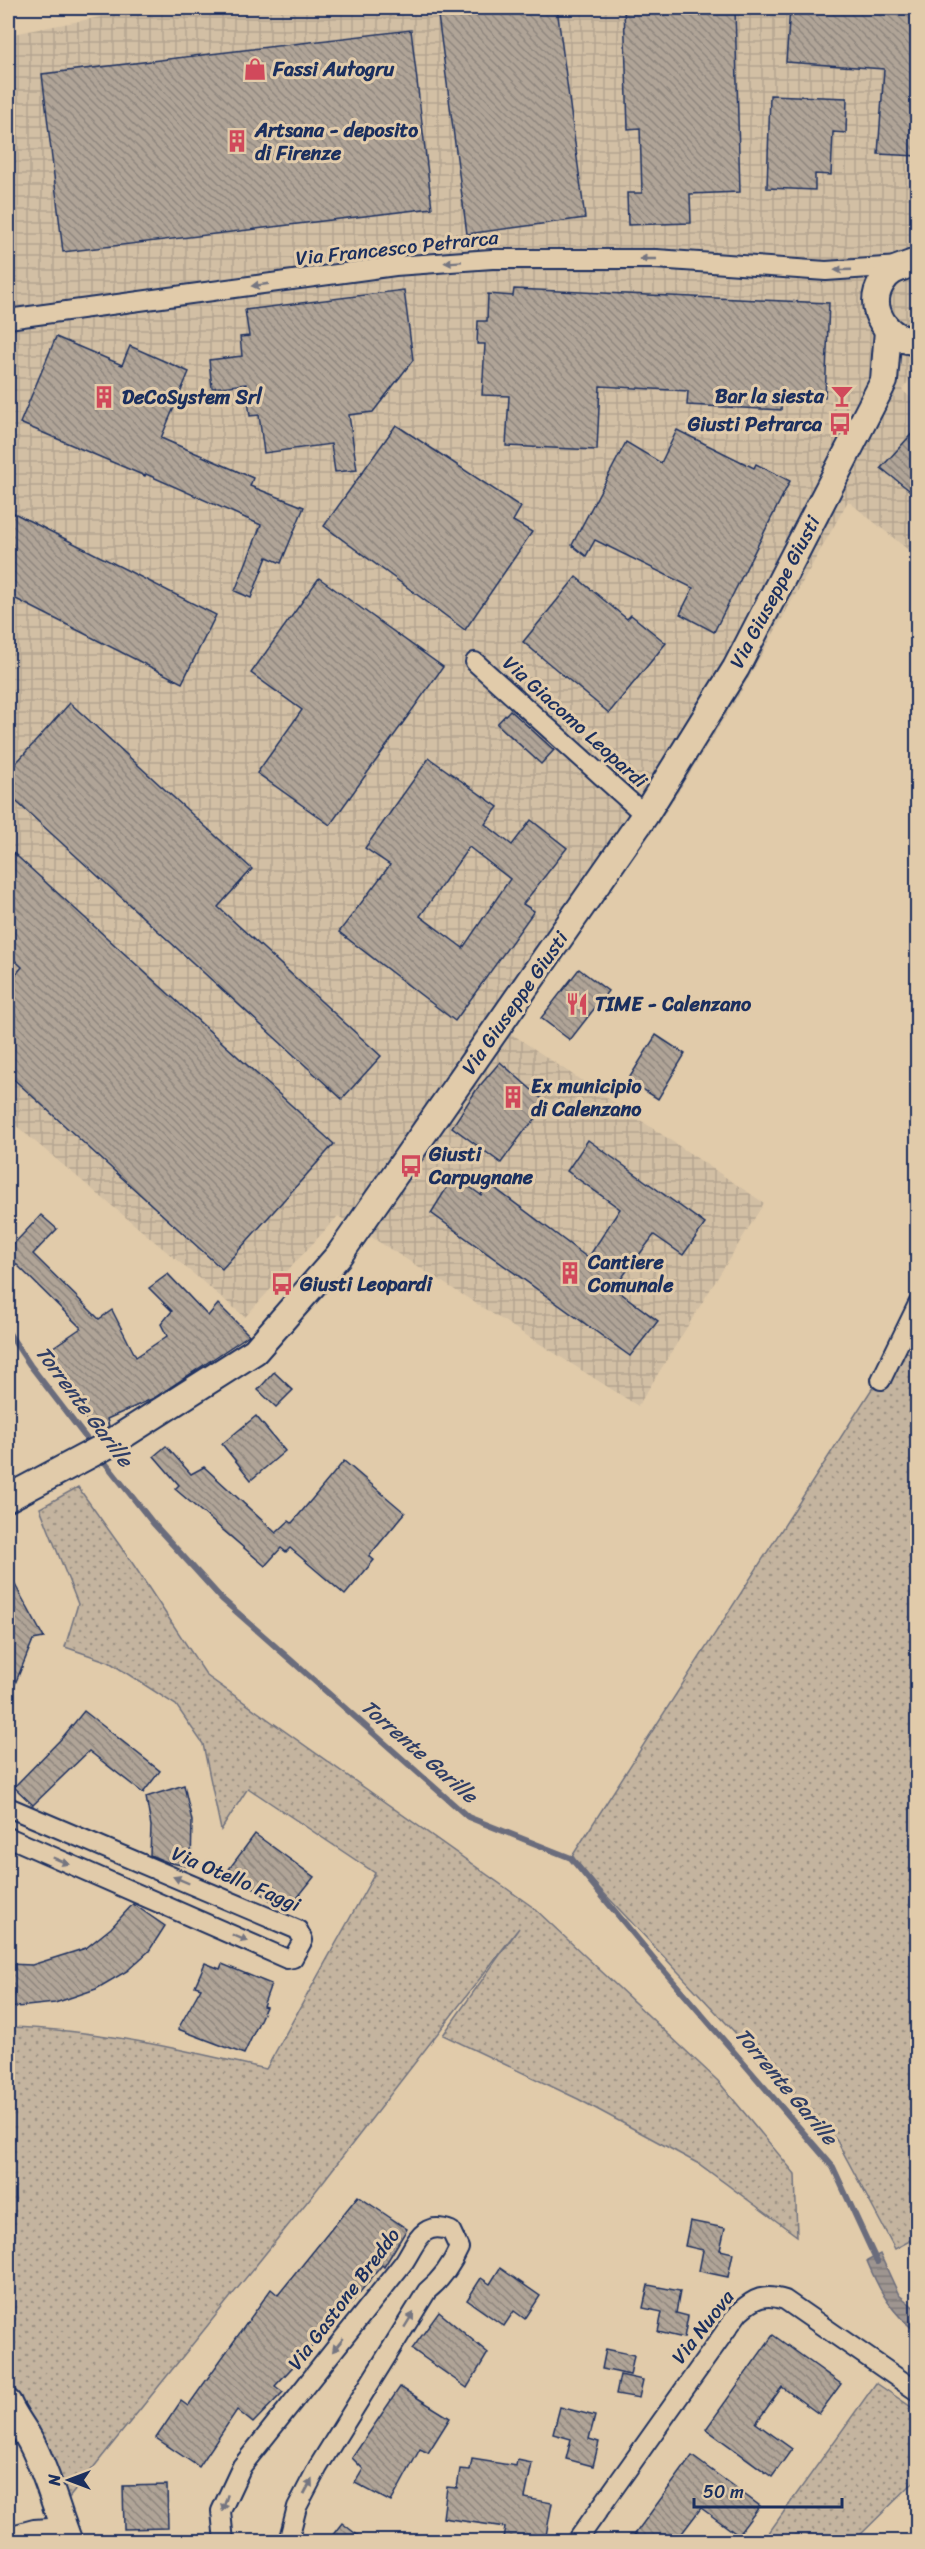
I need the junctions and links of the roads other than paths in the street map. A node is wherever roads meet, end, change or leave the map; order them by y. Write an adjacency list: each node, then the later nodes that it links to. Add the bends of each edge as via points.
1 (912, 263): 2 (street, Via Francesco Petrarca, one-way to 2, via 826,271 656,259 492,259 395,266); 3 (street, Via Giuseppe Giusti, via 890,272 877,294 876,307)
2 (8, 319)
3 (888, 330): 4 (street, via 898,338); 6 (street, Via Giuseppe Giusti)
4 (918, 341)
5 (918, 346): 6 (street, Via Giuseppe Giusti)
6 (884, 381): 8 (street, Via Giuseppe Giusti, via 736,668)
7 (475, 662): 8 (street, Via Giacomo Leopardi)
8 (645, 815): 11 (street, Via Giuseppe Giusti, via 339,1255 255,1351 106,1446)
9 (918, 1304): 10 (street)
10 (881, 1380)
11 (8, 1498)
12 (8, 1806): 13 (street, Via Otello Faggi, one-way to 12, via 287,1959 293,1958 303,1940 298,1930)
13 (8, 1838)
14 (918, 2392): 20 (street, Via Nuova, via 785,2300 773,2296 752,2299)
15 (8, 2405): 16 (street, via 38,2490)
16 (62, 2526): 17 (street)
17 (8, 2536)
18 (224, 2541): 19 (street, Via Gastone Breddo, one-way to 18, via 297,2507 318,2467 426,2291 453,2262 459,2248 451,2231 430,2228 422,2234 404,2262 253,2451 233,2481 222,2511)
19 (288, 2541)
20 (576, 2541)

